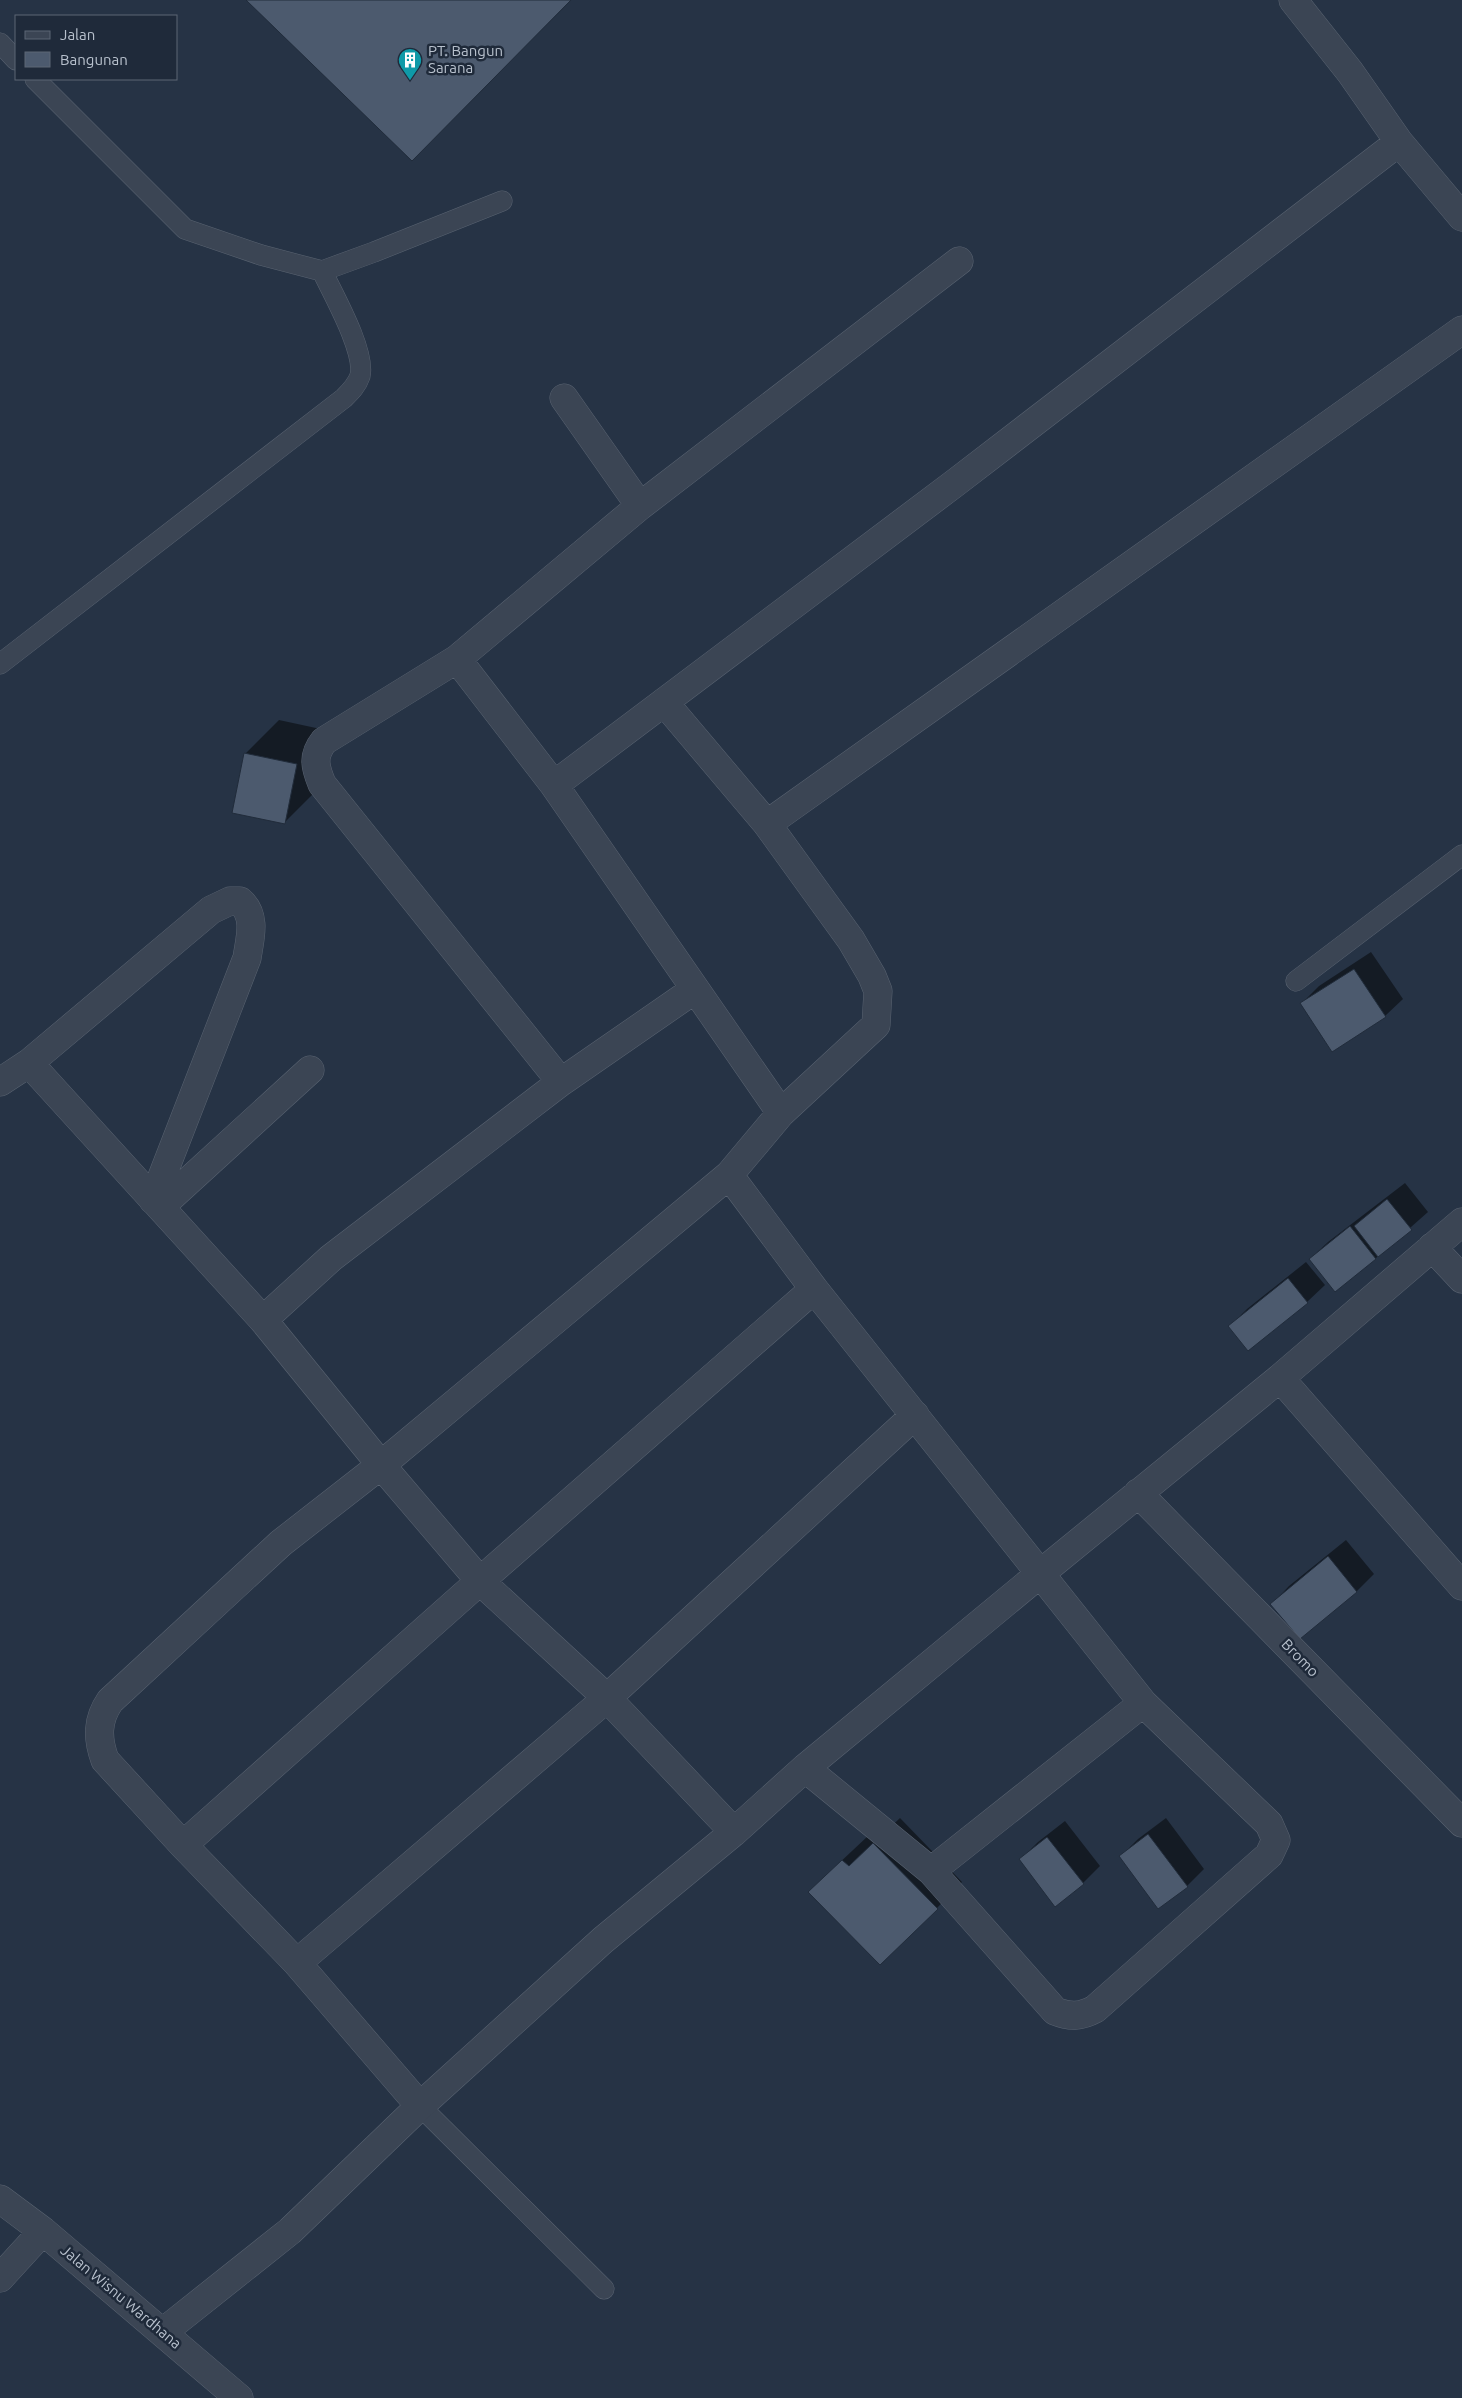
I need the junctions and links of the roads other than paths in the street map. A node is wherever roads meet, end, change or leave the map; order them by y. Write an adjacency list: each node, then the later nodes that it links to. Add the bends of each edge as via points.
1 (1293, 0): 5 (street, via 1350,72)
2 (0, 43): 3 (lane)
3 (15, 59)
4 (36, 80): 9 (lane, via 184,229 260,255)
5 (1399, 142): 7 (street); 15 (street)
6 (502, 201): 9 (lane)
7 (1462, 216)
8 (959, 261): 12 (street)
9 (322, 270): 14 (lane, via 359,351 361,369 357,385)
10 (1462, 330): 17 (street)
11 (564, 398): 12 (street)
12 (640, 506): 13 (street)
13 (457, 659): 16 (street); 24 (street, via 324,740 317,749 316,767 322,784)
14 (0, 664)
15 (664, 702): 16 (street); 17 (street)
16 (554, 785): 20 (street)
17 (766, 824): 25 (street, via 851,940 878,991 876,1025)
18 (1462, 855): 19 (lane)
19 (1296, 981)
20 (694, 990): 24 (street); 25 (street)
21 (29, 1062): 23 (street); 27 (street); 27 (street, via 211,910 230,901 240,901 245,906 251,918 247,958)
22 (310, 1070): 27 (street)
23 (0, 1082)
24 (561, 1082): 32 (street, via 331,1258)
25 (781, 1113): 26 (street)
26 (728, 1175): 31 (street); 35 (street)
27 (156, 1204): 32 (street)
28 (1462, 1222): 29 (street)
29 (1432, 1247): 30 (street); 33 (street)
30 (1462, 1279)
31 (814, 1289): 34 (street); 38 (street)
32 (263, 1320): 35 (street)
33 (1280, 1378): 36 (street); 39 (street)
34 (915, 1415): 37 (street); 40 (street)
35 (381, 1465): 38 (street); 45 (street, via 281,1543 104,1710 98,1731 105,1760)
36 (1138, 1493): 37 (street); 43 (street, Bromo)
37 (1041, 1572): 41 (street); 42 (street)
38 (480, 1581): 40 (street); 45 (street)
39 (1462, 1586)
40 (607, 1698): 44 (street); 47 (street)
41 (1143, 1703): 46 (street); 46 (street, via 1269,1824 1276,1840 1269,1854 1095,2009 1077,2016 1055,2011)
42 (805, 1768): 44 (street); 46 (street)
43 (1462, 1823)
44 (734, 1832): 48 (street, via 603,1940)
45 (183, 1845): 47 (street)
46 (930, 1871)
47 (297, 1962): 48 (street)
48 (420, 2106): 52 (lane); 53 (street, via 290,2231)
49 (0, 2199): 50 (street, Jalan Wisnu Wardhana)
50 (43, 2231): 51 (street); 53 (street, Jalan Wisnu Wardhana)
51 (0, 2278)
52 (604, 2289)
53 (163, 2332): 54 (street, Jalan Wisnu Wardhana)
54 (239, 2398)

